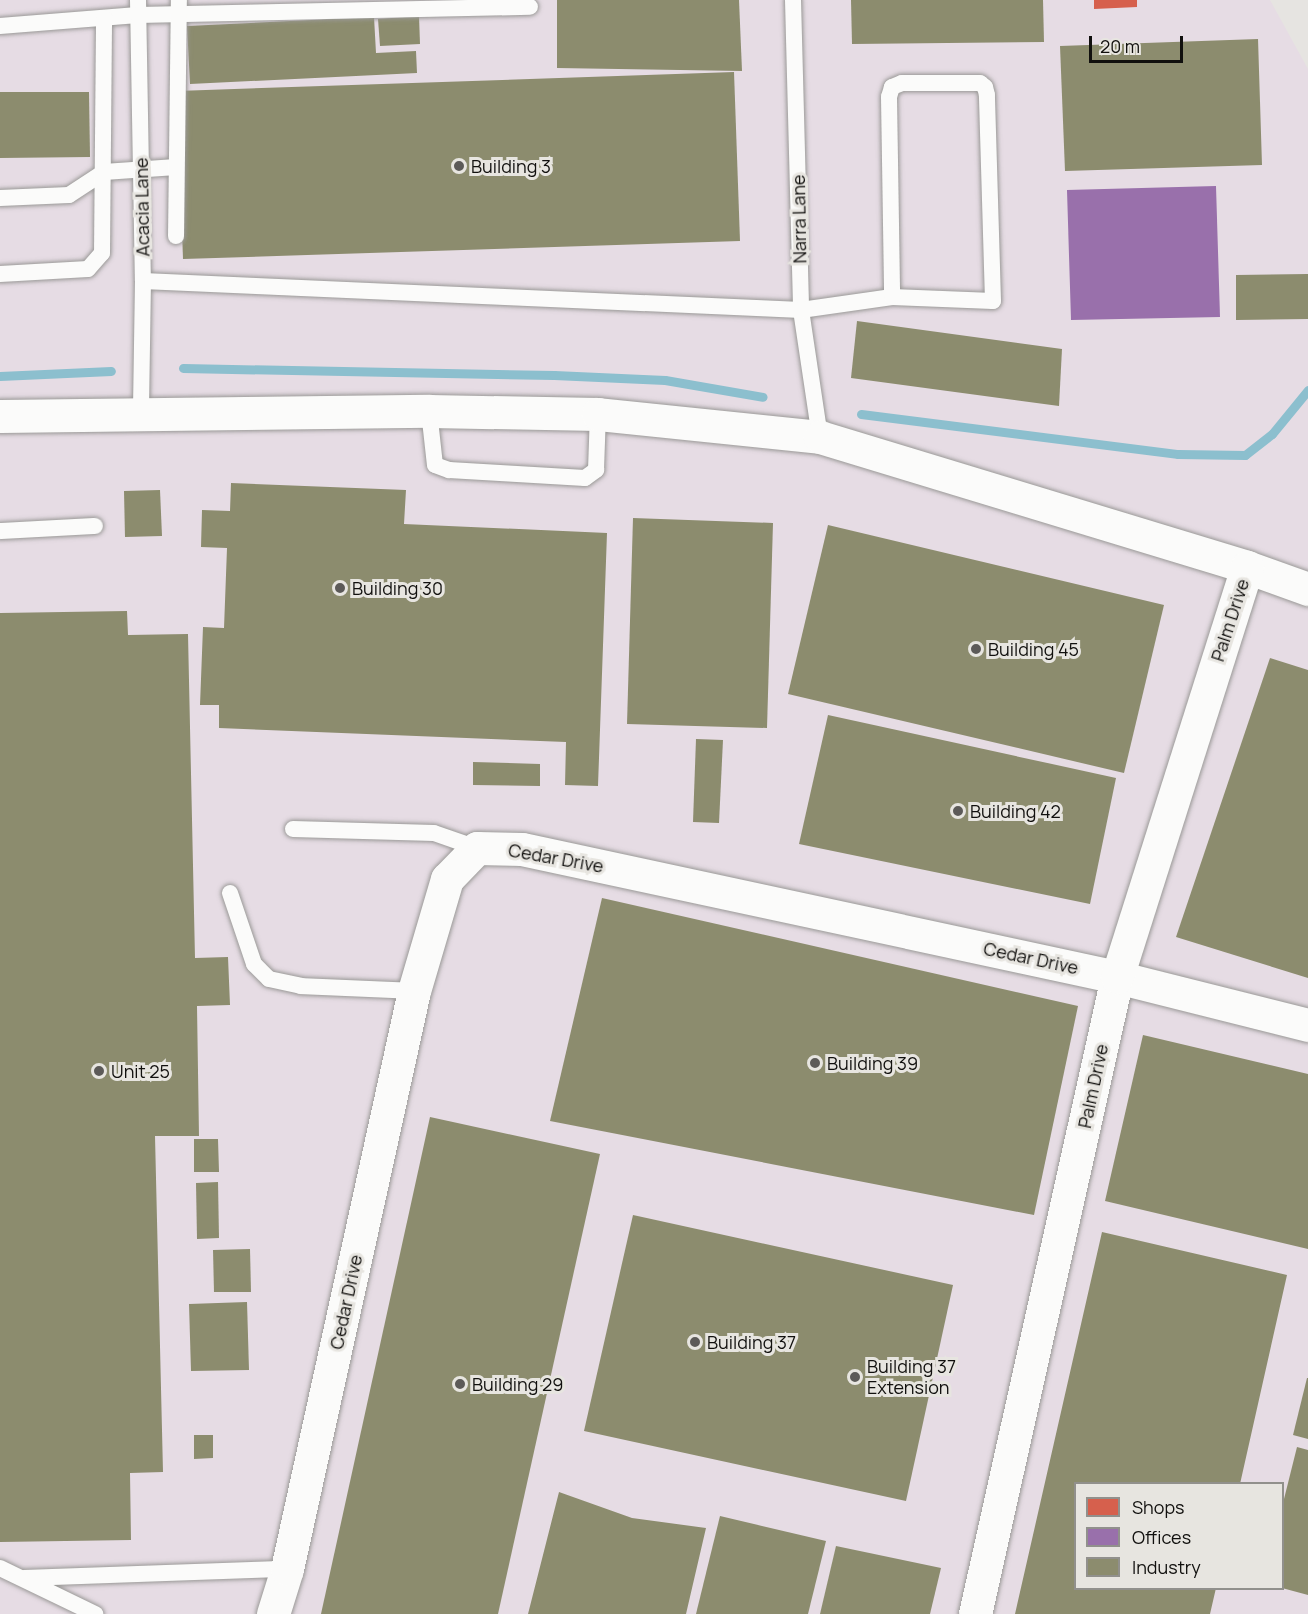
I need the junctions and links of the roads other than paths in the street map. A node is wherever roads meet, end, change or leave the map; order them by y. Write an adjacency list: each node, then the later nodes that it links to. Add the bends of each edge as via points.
1 (793, 0): 15 (lane, Narra Lane)
2 (531, 7): 4 (lane)
3 (138, 8): 4 (lane); 5 (lane); 8 (lane, Acacia Lane)
4 (178, 8): 7 (lane)
5 (104, 18): 6 (lane); 9 (lane)
6 (0, 26)
7 (176, 166): 8 (lane); 11 (lane)
8 (142, 167): 9 (lane); 13 (lane, Acacia Lane)
9 (104, 172): 10 (lane, via 69,195); 12 (lane, via 102,254 88,269)
10 (0, 198)
11 (176, 236)
12 (0, 274)
13 (143, 281): 15 (lane); 17 (lane, Acacia Lane)
14 (891, 297): 14 (lane, via 993,301 987,95 980,83 902,83 892,87); 15 (lane)
15 (801, 310): 20 (lane, Narra Lane)
16 (429, 411): 17 (street); 18 (street); 18 (lane, via 435,465 449,470 585,478 596,470)
17 (141, 413): 19 (street)
18 (598, 414): 20 (street)
19 (0, 416)
20 (820, 437): 23 (street)
21 (95, 526): 22 (lane)
22 (0, 531)
23 (1246, 567): 24 (street); 28 (street, Palm Drive)
24 (1306, 582)
25 (293, 829): 26 (lane, via 434,833)
26 (477, 848): 28 (street, Cedar Drive, via 522,849); 29 (street, Cedar Drive, via 447,879)
27 (230, 893): 29 (lane, via 254,964 269,979 301,986)
28 (1117, 977): 30 (street, Cedar Drive); 36 (street, Palm Drive)
29 (414, 991): 32 (street, Cedar Drive)
30 (1308, 1025)
31 (0, 1568): 33 (lane)
32 (287, 1569): 33 (lane); 35 (street, Cedar Drive)
33 (24, 1578): 34 (lane)
34 (95, 1614)
35 (273, 1614)
36 (975, 1614)

